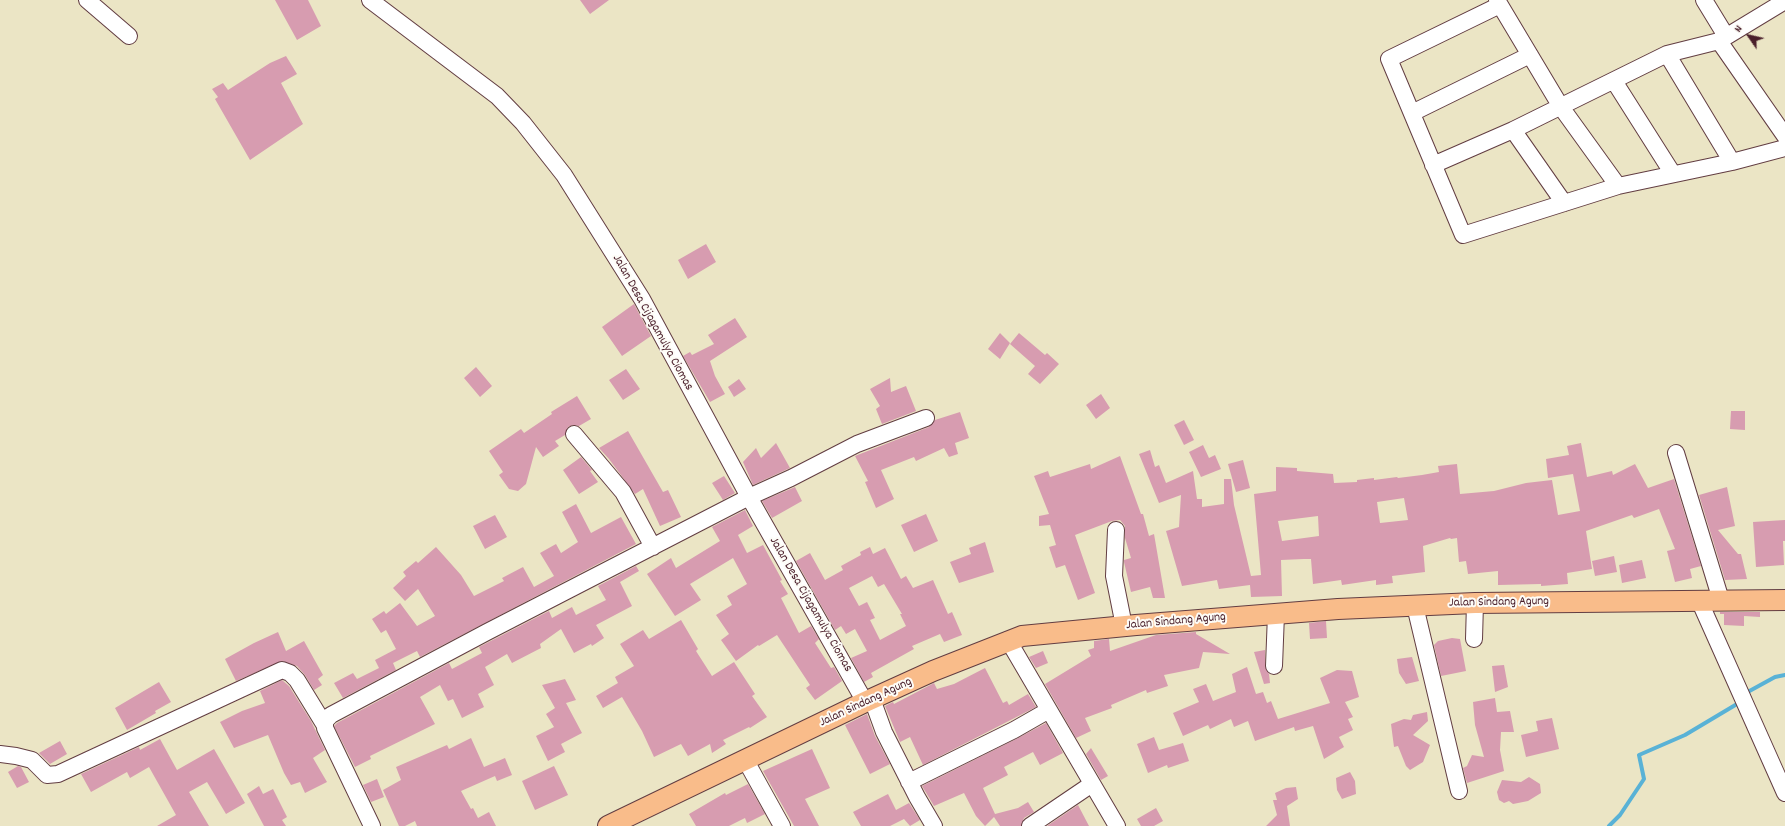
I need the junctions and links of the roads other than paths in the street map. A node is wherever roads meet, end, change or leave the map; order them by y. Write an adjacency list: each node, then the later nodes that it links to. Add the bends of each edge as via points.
1 (86, 0): 6 (street)
2 (370, 0): 24 (street, Jalan Desa Cijagamulya Ciomas, via 497,96 523,123 587,210 642,299)
3 (1704, 0): 7 (street)
4 (1499, 2): 9 (street); 12 (street, via 1388,58)
5 (1781, 6): 7 (street)
6 (129, 36)
7 (1722, 38): 8 (street); 14 (street)
8 (1667, 54): 10 (street); 16 (street)
9 (1530, 55): 11 (street); 12 (street)
10 (1614, 80): 11 (street); 18 (street)
11 (1561, 107): 13 (street); 19 (street)
12 (1412, 114): 17 (street)
13 (1513, 130): 17 (street); 20 (street)
14 (1785, 136)
15 (1785, 148): 16 (street)
16 (1732, 162): 18 (street)
17 (1433, 165): 20 (street, via 1463,235)
18 (1673, 174): 19 (street)
19 (1618, 186): 20 (street)
20 (1564, 203)
21 (926, 418): 24 (street, via 856,444)
22 (574, 434): 26 (street, via 623,492)
23 (1676, 453): 28 (street)
24 (749, 497): 26 (street); 37 (street, Jalan Desa Cijagamulya Ciomas)
25 (1116, 530): 33 (street, via 1114,576)
26 (653, 547): 39 (street, via 331,715)
27 (1699, 600): 28 (main road, Jalan Sindang Agung); 30 (main road, Jalan Sindang Agung); 45 (street)
28 (1721, 600): 29 (main road, Jalan Sindang Agung)
29 (1785, 600)
30 (1475, 603): 31 (main road, Jalan Sindang Agung); 34 (street)
31 (1415, 606): 32 (main road, Jalan Sindang Agung); 44 (street)
32 (1276, 614): 33 (main road, Jalan Sindang Agung); 36 (street)
33 (1124, 626): 35 (main road, Jalan Sindang Agung, via 1042,633)
34 (1474, 639)
35 (1008, 640): 37 (main road, Jalan Sindang Agung); 38 (street)
36 (1274, 666)
37 (869, 701): 41 (main road, Jalan Sindang Agung); 42 (street, Jalan Desa Cijagamulya Ciomas)
38 (1049, 710): 42 (street); 43 (street)
39 (324, 724): 40 (street, via 297,680 282,670 58,774 47,775 32,760); 46 (street)
40 (0, 754)
41 (746, 761): 47 (main road, Jalan Sindang Agung); 48 (street)
42 (909, 782): 49 (street, Jalan Desa Cijagamulya Ciomas)
43 (1092, 784): 50 (street); 51 (street)
44 (1459, 791)
45 (1785, 793)
46 (372, 826)
47 (608, 826)
48 (782, 826)
49 (934, 826)
50 (1030, 826)
51 (1116, 826)

